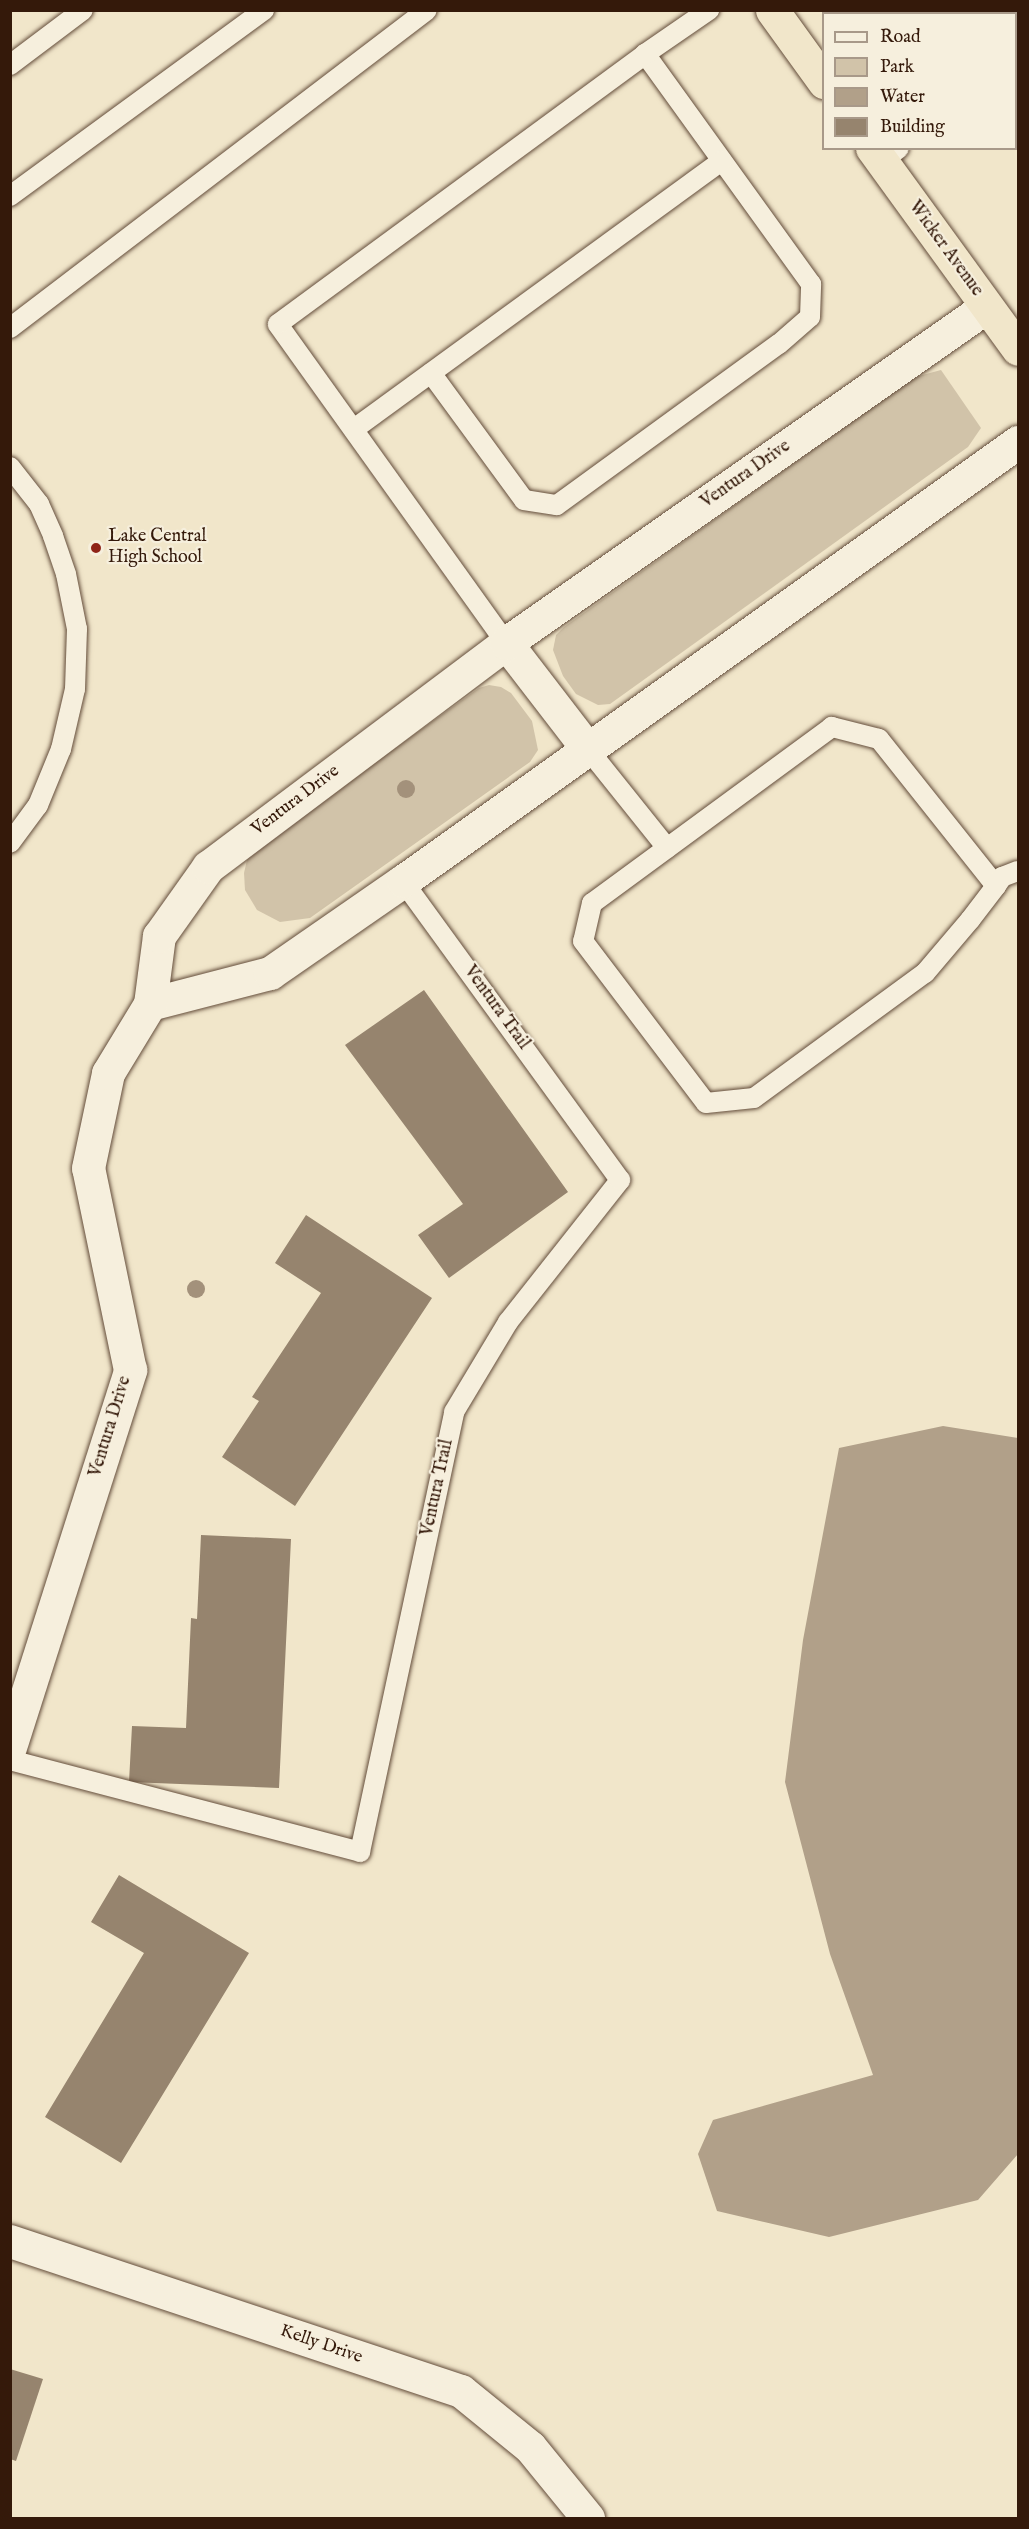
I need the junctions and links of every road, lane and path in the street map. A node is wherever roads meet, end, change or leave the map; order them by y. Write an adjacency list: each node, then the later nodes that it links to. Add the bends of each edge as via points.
1 (83, 10): 7 (lane)
2 (264, 10): 11 (lane)
3 (427, 10): 13 (lane)
4 (709, 10): 6 (lane)
5 (771, 10): 8 (highway)
6 (645, 54): 10 (lane); 16 (lane, via 278,324)
7 (10, 65)
8 (822, 79)
9 (884, 153): 12 (highway, Wicker Avenue)
10 (722, 161): 15 (lane); 15 (lane, via 811,284 810,317 750,365 557,504 525,500)
11 (10, 196)
12 (986, 307): 14 (highway, Wicker Avenue); 19 (street, Ventura Drive)
13 (10, 328)
14 (1018, 349)
15 (431, 373): 16 (lane)
16 (354, 429): 19 (lane)
17 (1018, 442): 20 (street)
18 (10, 467): 21 (lane, via 39,504 53,536 66,573 76,629 75,689 61,749 38,805)
19 (506, 643): 20 (street); 26 (street, Ventura Drive, via 208,867 159,936)
20 (587, 748): 22 (lane); 24 (street)
21 (10, 843)
22 (667, 848): 25 (lane, via 832,727 879,739); 25 (lane, via 592,903 583,941 706,1103 754,1098 925,973)
23 (1018, 871): 25 (lane, via 1002,877)
24 (403, 881): 26 (street, via 270,973); 28 (lane, Ventura Trail, via 620,1180 508,1322 454,1412 360,1852)
25 (996, 886)
26 (150, 1004): 27 (street, Ventura Drive, via 108,1073 88,1168 130,1370)
27 (10, 1747)
28 (10, 1760)
29 (10, 2241): 30 (street, Kelly Drive, via 461,2391 530,2447)
30 (588, 2518)

